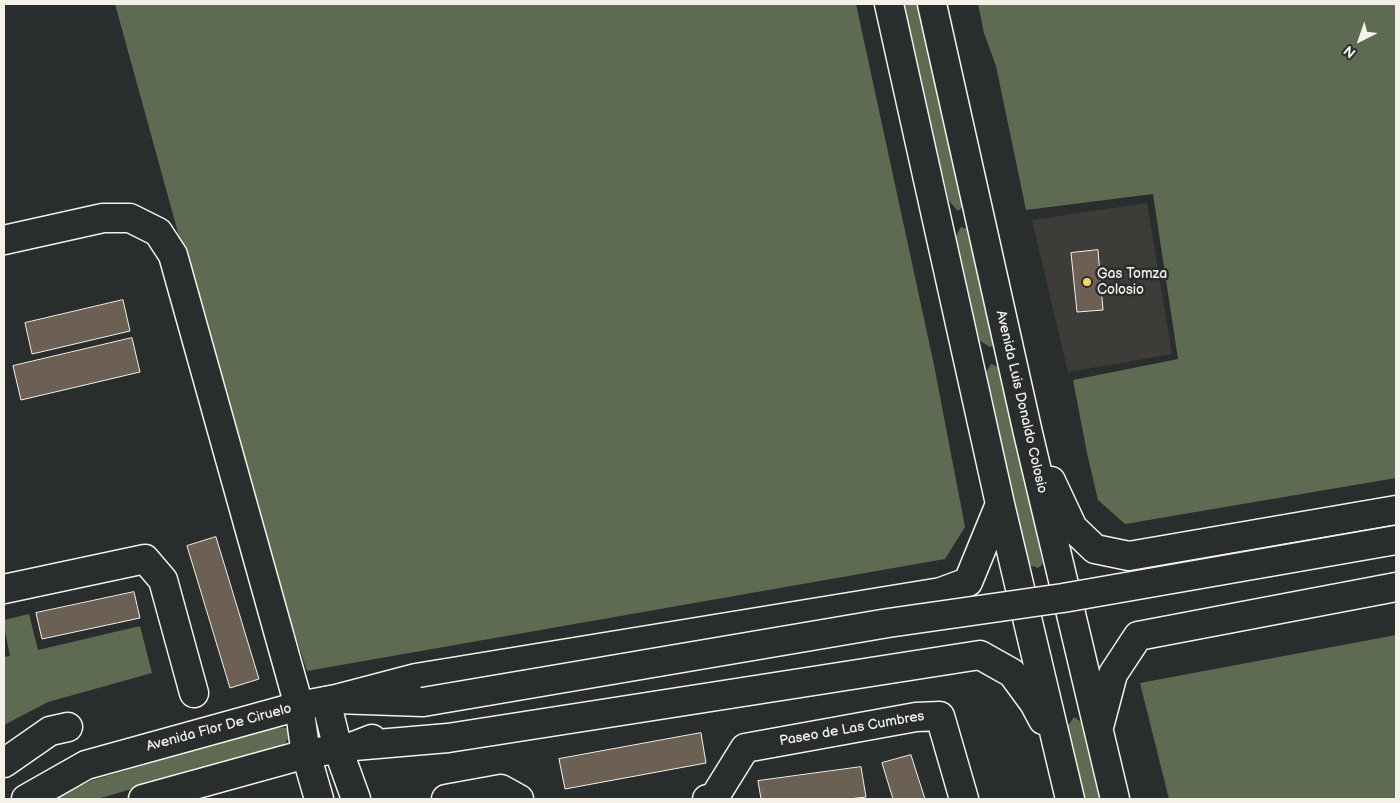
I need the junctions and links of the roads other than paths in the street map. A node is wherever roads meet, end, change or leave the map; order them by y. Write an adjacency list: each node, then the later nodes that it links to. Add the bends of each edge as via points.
1 (889, 4): 5 (main road)
2 (932, 4): 4 (main road, Avenida Luis Donaldo Colosio)
3 (4, 240): 13 (main road, via 103,218 130,218 158,232 173,255)
4 (1028, 433): 6 (main road, via 1073,528 1095,549 1130,556); 16 (main road, Avenida Luis Donaldo Colosio)
5 (1000, 504): 12 (main road, via 968,582 941,592 416,678); 18 (main road)
6 (1396, 510)
7 (1396, 540): 14 (main road, bridge, via 1063,598 888,623)
8 (1396, 557): 14 (main road, via 1068,612)
9 (1396, 587): 16 (main road, via 1138,636 1113,674)
10 (4, 589): 11 (main road, via 145,559 163,580)
11 (194, 693)
12 (331, 700): 13 (main road, Avenida Flor De Ciruelo); 14 (main road, Avenida Flor De Ciruelo); 17 (main road)
13 (300, 706): 19 (main road); 21 (main road, Avenida Flor De Ciruelo, via 86,764)
14 (425, 710): 17 (main road)
15 (68, 727): 20 (main road, via 50,731)
16 (1098, 730): 30 (main road, Avenida Luis Donaldo Colosio)
17 (346, 747): 18 (main road, via 448,738 980,655 1012,673 1034,703); 19 (main road); 24 (main road)
18 (1058, 748): 29 (main road)
19 (306, 754): 22 (main road); 23 (main road)
20 (4, 763)
21 (26, 799)
22 (143, 799)
23 (319, 799)
24 (356, 799)
25 (446, 799): 26 (main road, via 501,789)
26 (519, 799)
27 (707, 799): 28 (main road, Paseo de Las Cumbres, via 714,798 744,748 916,717 940,716)
28 (964, 799)
29 (1070, 799)
30 (1115, 799)

